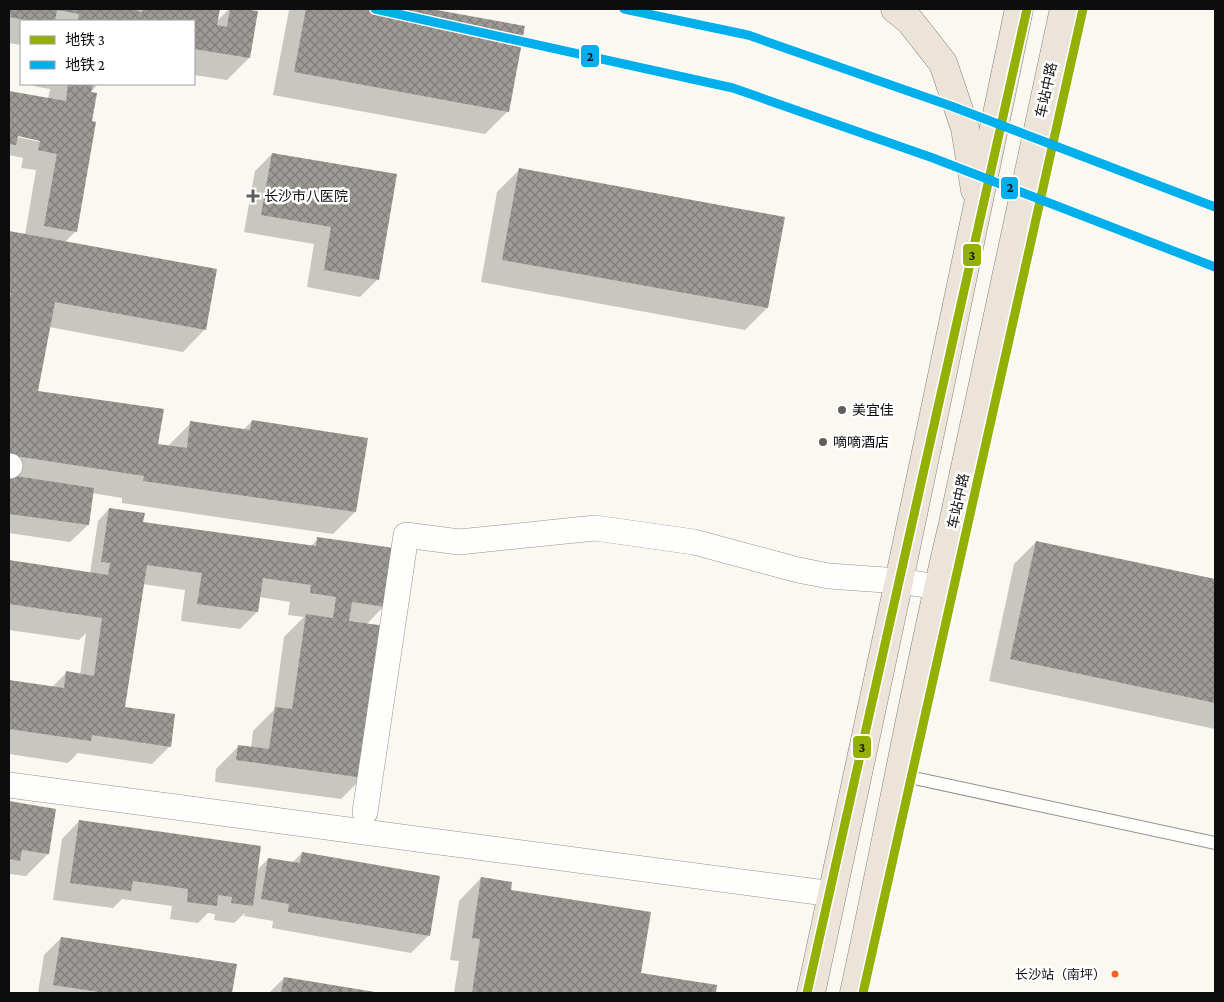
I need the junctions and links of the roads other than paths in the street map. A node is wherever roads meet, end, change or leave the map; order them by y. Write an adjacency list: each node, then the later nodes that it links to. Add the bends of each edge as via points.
1 (895, 9): 4 (main road, via 910,21 944,63 965,128)
2 (1019, 9): 4 (main road)
3 (1064, 9): 6 (main road, 车站中路)
4 (977, 206): 5 (main road)
5 (899, 581): 6 (street); 9 (street, via 829,576 694,542 596,528 459,542 406,535); 11 (main road)
6 (938, 587): 7 (main road, 车站中路)
7 (900, 775): 10 (lane); 13 (main road, 车站中路)
8 (9, 785): 11 (street)
9 (365, 812)
10 (1215, 843)
11 (833, 894): 12 (main road)
12 (811, 993)
13 (854, 993)

